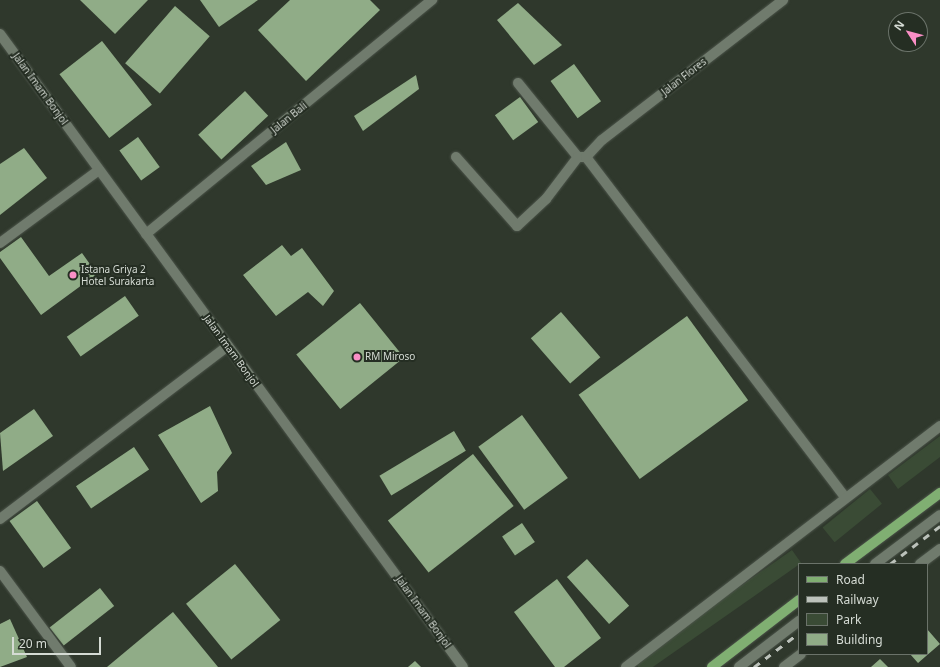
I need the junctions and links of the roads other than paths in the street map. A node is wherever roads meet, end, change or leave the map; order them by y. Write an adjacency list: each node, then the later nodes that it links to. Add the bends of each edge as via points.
1 (432, 0): 8 (street, Jalan Bali)
2 (783, 0): 6 (street, Jalan Flores)
3 (0, 34): 7 (street, Jalan Imam Bonjol)
4 (518, 83): 6 (street)
5 (456, 157): 6 (street, Jalan Flores, via 517,226 546,199)
6 (582, 157): 13 (street)
7 (99, 170): 8 (street, Jalan Imam Bonjol); 9 (street)
8 (146, 234): 10 (street, Jalan Imam Bonjol)
9 (0, 243)
10 (228, 346): 15 (street); 25 (street, Jalan Imam Bonjol)
11 (940, 426): 13 (street)
12 (940, 493): 17 (main road)
13 (845, 497): 26 (street)
14 (940, 515): 18 (street)
15 (0, 519)
16 (940, 549): 19 (street)
17 (846, 563)
18 (876, 563)
19 (921, 563)
20 (0, 571): 24 (street)
21 (798, 601): 27 (main road)
22 (798, 622): 28 (street)
23 (800, 655): 29 (street)
24 (70, 667)
25 (463, 667)
26 (626, 667)
27 (712, 667)
28 (739, 667)
29 (784, 667)

